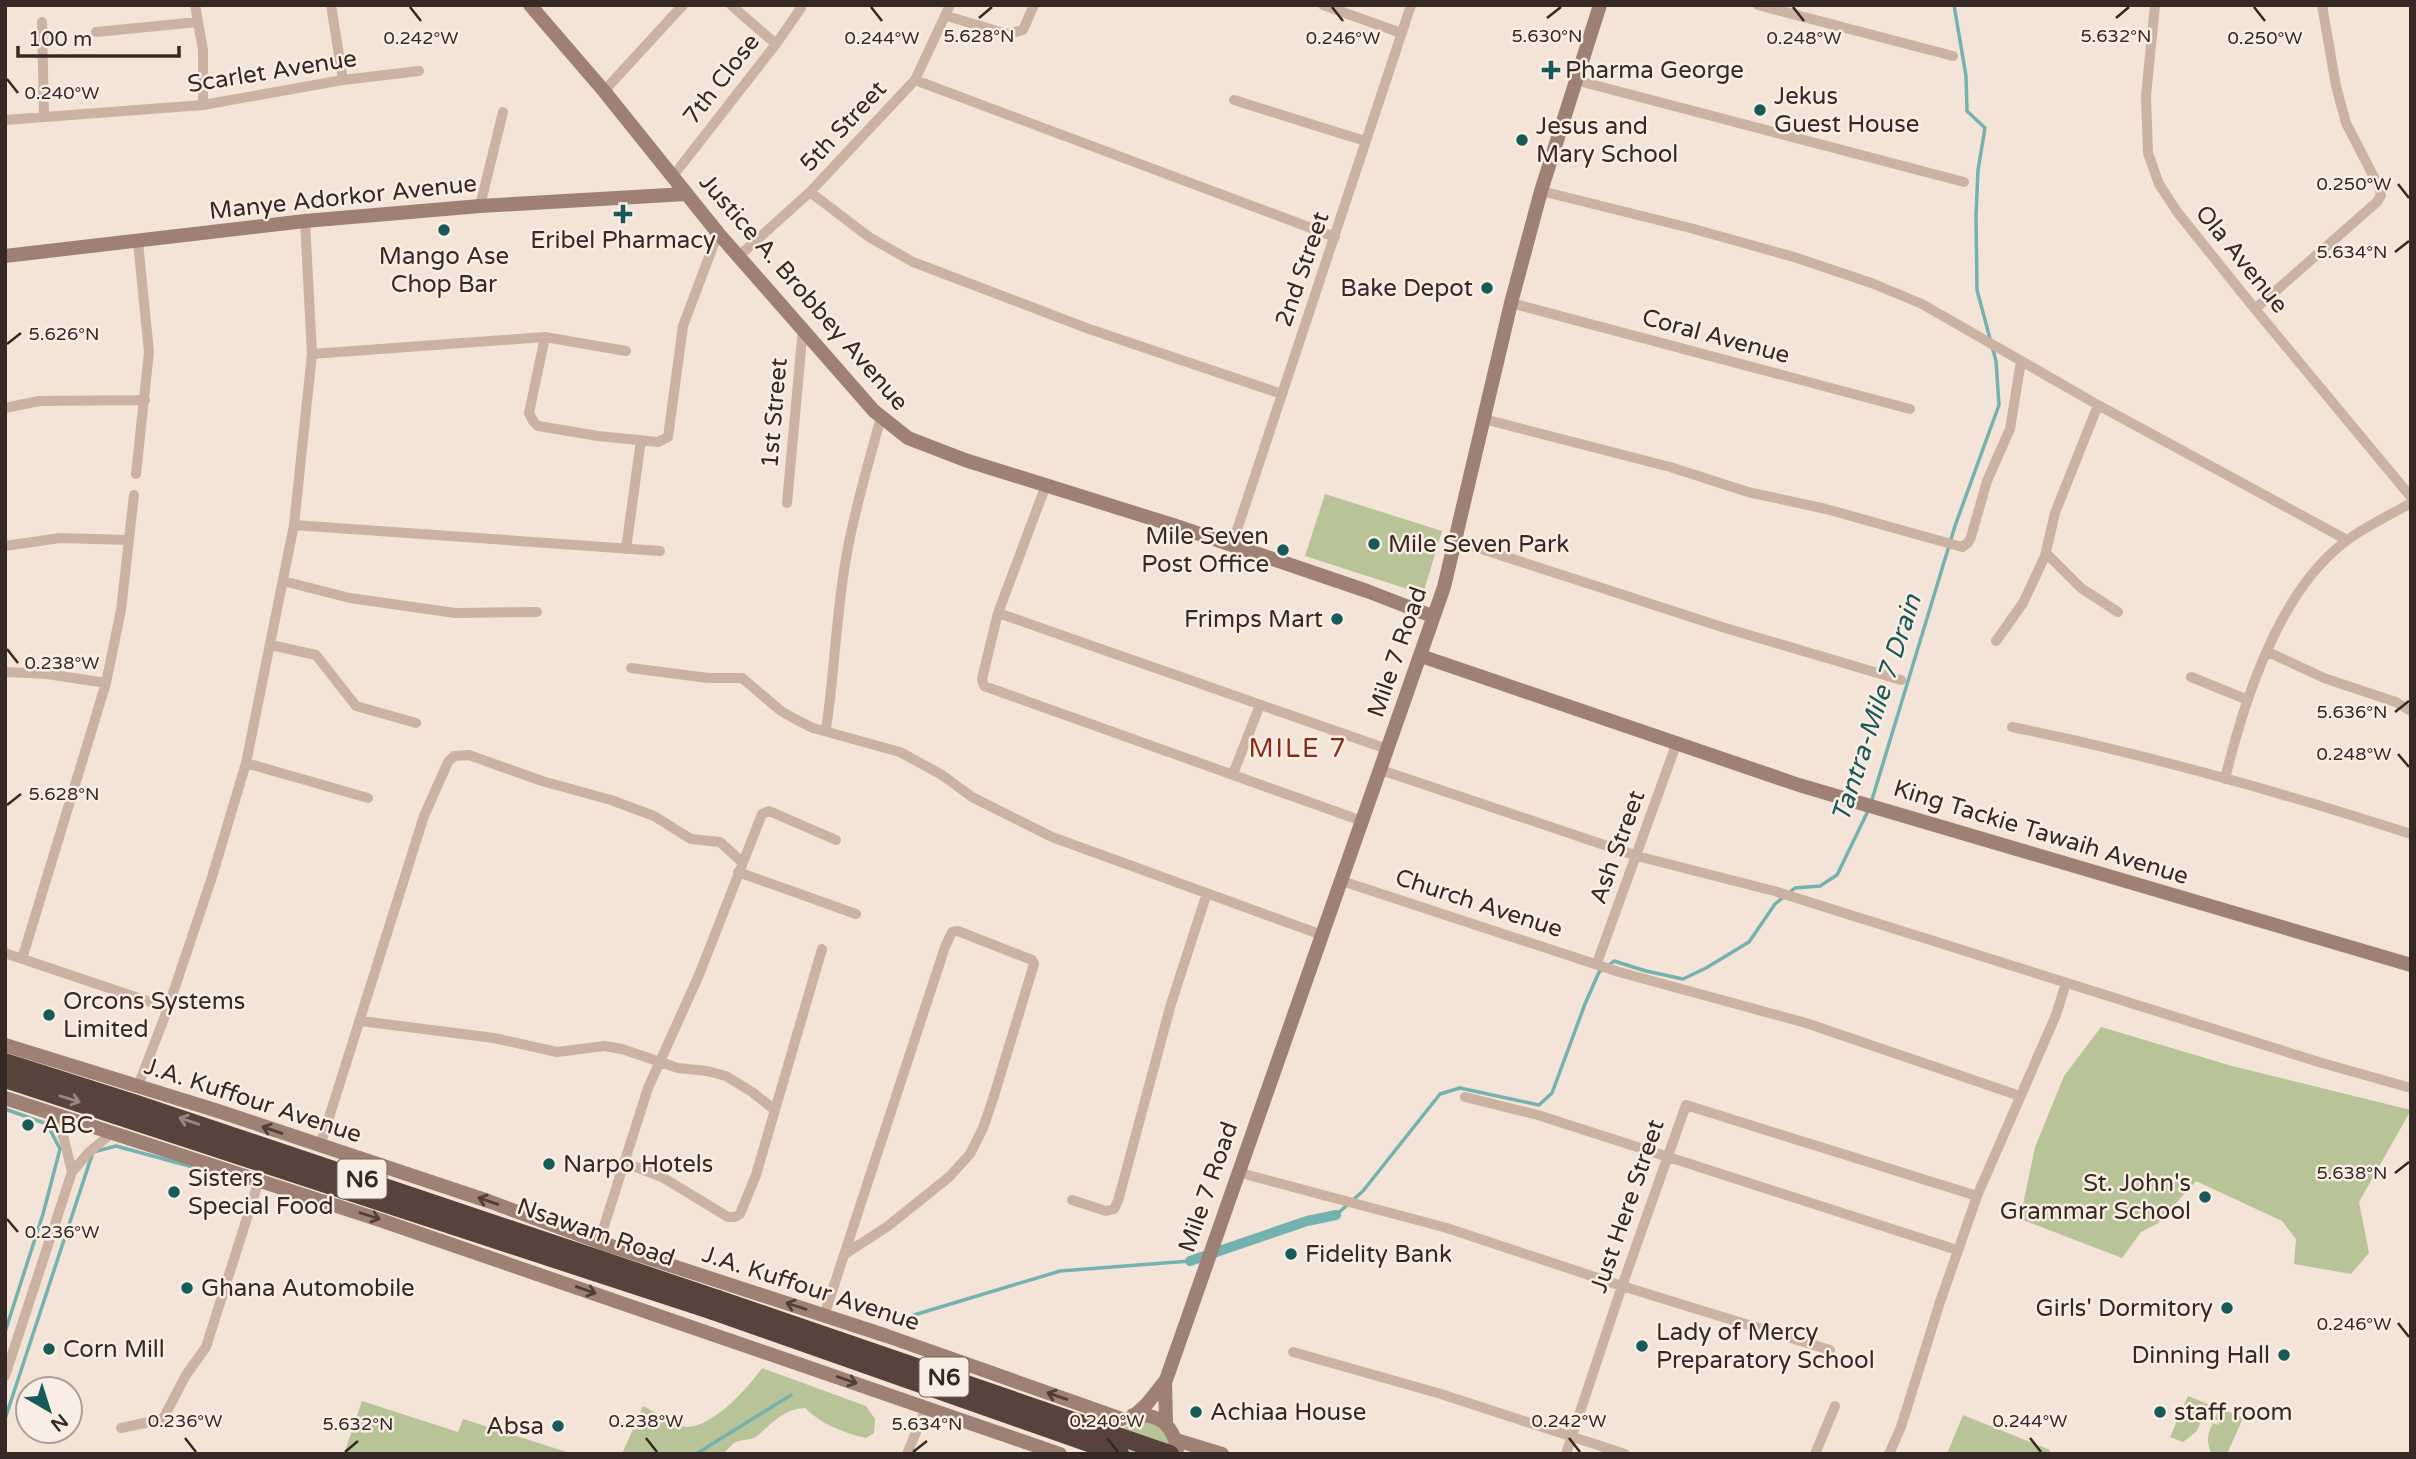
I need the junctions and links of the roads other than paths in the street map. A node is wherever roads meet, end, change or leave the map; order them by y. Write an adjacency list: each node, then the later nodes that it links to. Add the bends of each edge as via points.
1 (195, 5): 17 (street)
2 (331, 5): 23 (street)
3 (530, 5): 26 (street, Justice A. Brobbey Avenue)
4 (683, 5): 26 (street)
5 (731, 5): 20 (street)
6 (950, 5): 15 (street, 5th Street)
7 (1034, 5): 15 (street, via 1023,30 1007,34)
8 (1323, 5): 19 (street)
9 (1412, 5): 19 (street, 2nd Street)
10 (1600, 5): 25 (street, Mile 7 Road)
11 (1758, 5): 21 (street)
12 (2155, 5): 46 (street, Ola Avenue, via 2146,96 2148,153 2159,184 2178,213)
13 (2322, 5): 46 (street, via 2340,104 2381,195)
14 (801, 8): 20 (street, 7th Close)
15 (947, 16): 24 (street, 5th Street)
16 (42, 22): 30 (street)
17 (198, 22): 18 (street); 28 (street)
18 (96, 33)
19 (1401, 33): 32 (street, 2nd Street)
20 (776, 44): 33 (street, 7th Close)
21 (1953, 56)
22 (419, 71): 23 (street, Scarlet Avenue)
23 (343, 80): 28 (street, Scarlet Avenue)
24 (915, 80): 35 (street, 5th Street); 41 (street)
25 (1575, 80): 34 (street); 36 (street, Mile 7 Road)
26 (604, 91): 33 (street, Justice A. Brobbey Avenue)
27 (1234, 100): 32 (street)
28 (203, 105): 30 (street, Scarlet Avenue)
29 (503, 112): 38 (street)
30 (44, 117): 31 (street, Scarlet Avenue)
31 (5, 120)
32 (1365, 141): 41 (street, 2nd Street)
33 (673, 176): 37 (street, Justice A. Brobbey Avenue)
34 (1964, 182)
35 (810, 191): 44 (street, 5th Street); 52 (street, via 869,237 913,262 1089,329)
36 (1541, 191): 45 (street, Mile 7 Road); 51 (street, via 1694,229 1874,284 1922,304)
37 (686, 194): 38 (street, Manye Adorkor Avenue); 40 (street, Justice A. Brobbey Avenue)
38 (480, 206): 39 (street, Manye Adorkor Avenue)
39 (305, 221): 42 (street, Manye Adorkor Avenue); 50 (street)
40 (718, 233): 44 (street, Justice A. Brobbey Avenue); 59 (street, via 682,326 668,437 657,442)
41 (1335, 237): 52 (street, 2nd Street)
42 (138, 242): 43 (street, Manye Adorkor Avenue); 53 (street, via 149,352)
43 (5, 256)
44 (739, 256): 47 (street, Justice A. Brobbey Avenue)
45 (1511, 303): 56 (street, Coral Avenue); 58 (street, Mile 7 Road)
46 (2255, 309): 63 (street, Ola Avenue)
47 (803, 328): 57 (street, Justice A. Brobbey Avenue); 64 (street, 1st Street)
48 (545, 337): 49 (street); 50 (street); 59 (street, via 529,413 533,421 538,426)
49 (626, 351)
50 (313, 354): 66 (street)
51 (2021, 361): 54 (street); 58 (street, via 2010,429 1987,481 1968,543 1962,547)
52 (1282, 394): 70 (street, 2nd Street)
53 (145, 400): 55 (street, via 39,401); 60 (street)
54 (2098, 404): 69 (street); 74 (street, via 2054,513)
55 (5, 408)
56 (1910, 409)
57 (881, 417): 61 (street, Justice A. Brobbey Avenue, via 908,438); 94 (street, via 847,552)
58 (1484, 419): 68 (street, Mile 7 Road)
59 (641, 440): 72 (street)
60 (136, 474)
61 (1046, 485): 70 (street, Justice A. Brobbey Avenue); 78 (street)
62 (134, 495): 67 (street)
63 (2411, 498)
64 (787, 503)
65 (2411, 503): 69 (street)
66 (294, 525): 72 (street); 75 (street)
67 (129, 540): 71 (street, via 60,538); 88 (street)
68 (1454, 540): 79 (street, Mile 7 Road); 87 (street)
69 (2347, 540): 82 (street, via 2304,584)
70 (1232, 545): 79 (street, Justice A. Brobbey Avenue)
71 (5, 546)
72 (626, 549): 73 (street)
73 (660, 551)
74 (2046, 553): 77 (street, via 2081,588); 80 (street, via 2023,603)
75 (283, 581): 76 (street, via 350,598 454,613); 81 (street)
76 (537, 612)
77 (2118, 612)
78 (998, 613): 90 (street); 99 (street, via 984,686)
79 (1432, 616): 83 (street, Mile 7 Road)
80 (1996, 641)
81 (271, 645): 92 (street, via 316,654 356,706); 97 (street)
82 (2268, 652): 89 (street); 91 (street)
83 (1420, 656): 95 (street, King Tackie Tawaih Avenue); 96 (street, Mile 7 Road)
84 (632, 668): 94 (street, via 742,678 780,711)
85 (5, 672): 88 (street)
86 (2191, 677): 89 (street)
87 (1901, 680)
88 (106, 683): 113 (street)
89 (2248, 700): 100 (street)
90 (1260, 705): 96 (street); 99 (street)
91 (2411, 711)
92 (416, 723)
93 (2012, 727): 100 (street)
94 (826, 730): 108 (street, via 900,752 972,797 1052,837)
95 (1676, 745): 105 (street, Ash Street); 115 (street, King Tackie Tawaih Avenue)
96 (1387, 749): 98 (street, Mile 7 Road)
97 (246, 763): 101 (street); 117 (street)
98 (1381, 770): 102 (street, Mile 7 Road); 105 (street)
99 (1233, 774): 102 (street)
100 (2225, 779): 103 (street)
101 (368, 798)
102 (1362, 821): 107 (street, Mile 7 Road)
103 (2411, 834)
104 (836, 840): 106 (street, via 765,812)
105 (1637, 856): 114 (street, Ash Street); 116 (street, via 1774,891)
106 (740, 867): 109 (street); 118 (street, via 720,842 691,839 654,816 469,755 454,756 424,816); 120 (street)
107 (1342, 881): 110 (street, Mile 7 Road); 114 (street, Church Avenue)
108 (1207, 893): 110 (street); 138 (street, via 1171,1004 1118,1201 1106,1212)
109 (856, 914)
110 (1322, 935): 135 (street, Mile 7 Road)
111 (822, 949): 128 (street)
112 (5, 953): 113 (street)
113 (22, 959): 117 (street)
114 (1601, 964): 125 (street, Church Avenue, via 1806,1023)
115 (2411, 965)
116 (2066, 983): 124 (street); 125 (street)
117 (168, 1008): 123 (street)
118 (361, 1021): 120 (street, via 494,1038 558,1052 604,1046); 131 (street)
119 (5, 1045): 123 (street, J.A. Kuffour Avenue)
120 (660, 1061): 128 (street, via 726,1076); 133 (street)
121 (5, 1062): 143 (highway, Nsawam Road / N6, one-way to 121)
122 (5, 1079): 143 (highway, Nsawam Road / N6, one-way to 143)
123 (138, 1086): 131 (street, J.A. Kuffour Avenue, one-way to 123)
124 (2411, 1088)
125 (2020, 1096): 137 (street)
126 (1465, 1097): 132 (street)
127 (5, 1098): 129 (street)
128 (775, 1110): 133 (street, via 757,1175 744,1208 735,1217 662,1177)
129 (54, 1115): 130 (street); 134 (street)
130 (112, 1133): 134 (street); 136 (street)
131 (320, 1146): 139 (street, J.A. Kuffour Avenue, one-way to 131)
132 (1667, 1156): 137 (street, Just Here Street, via 1684,1107 1690,1104); 140 (street); 142 (street, Just Here Street)
133 (623, 1162): 139 (street)
134 (72, 1172): 147 (street)
135 (1237, 1172): 142 (street, via 1447,1228); 148 (street, Mile 7 Road)
136 (259, 1180): 150 (street, one-way to 150); 153 (street, via 206,1347 163,1419)
137 (1978, 1196): 140 (street)
138 (1072, 1200)
139 (599, 1242): 144 (street, J.A. Kuffour Avenue, one-way to 139)
140 (1957, 1250): 164 (street)
141 (845, 1254): 141 (street, via 952,932 1032,960 1010,1048 984,1128 970,1154 888,1226); 144 (street)
142 (1622, 1286): 145 (street); 154 (street, Just Here Street)
143 (715, 1305): 155 (highway, Nsawam Road / N6, bridge); 159 (highway, Nsawam Road / N6, bridge)
144 (824, 1316): 151 (street, J.A. Kuffour Avenue, one-way to 144)
145 (1830, 1350)
146 (1293, 1352): 154 (street)
147 (5, 1376)
148 (1166, 1380): 151 (street, via 1146,1405); 152 (street)
149 (1835, 1406): 163 (street)
150 (926, 1408): 156 (street); 157 (street)
151 (1129, 1417): 152 (street, J.A. Kuffour Avenue, via 1152,1415); 158 (street, via 1108,1434)
152 (1166, 1423): 155 (street)
153 (121, 1428)
154 (1572, 1436): 161 (street, Just Here Street); 162 (street)
155 (1174, 1449): 160 (street)
156 (907, 1454)
157 (1060, 1454)
158 (1105, 1454)
159 (1119, 1454)
160 (1222, 1454)
161 (1566, 1454)
162 (1625, 1454)
163 (1815, 1454)
164 (1889, 1454)

